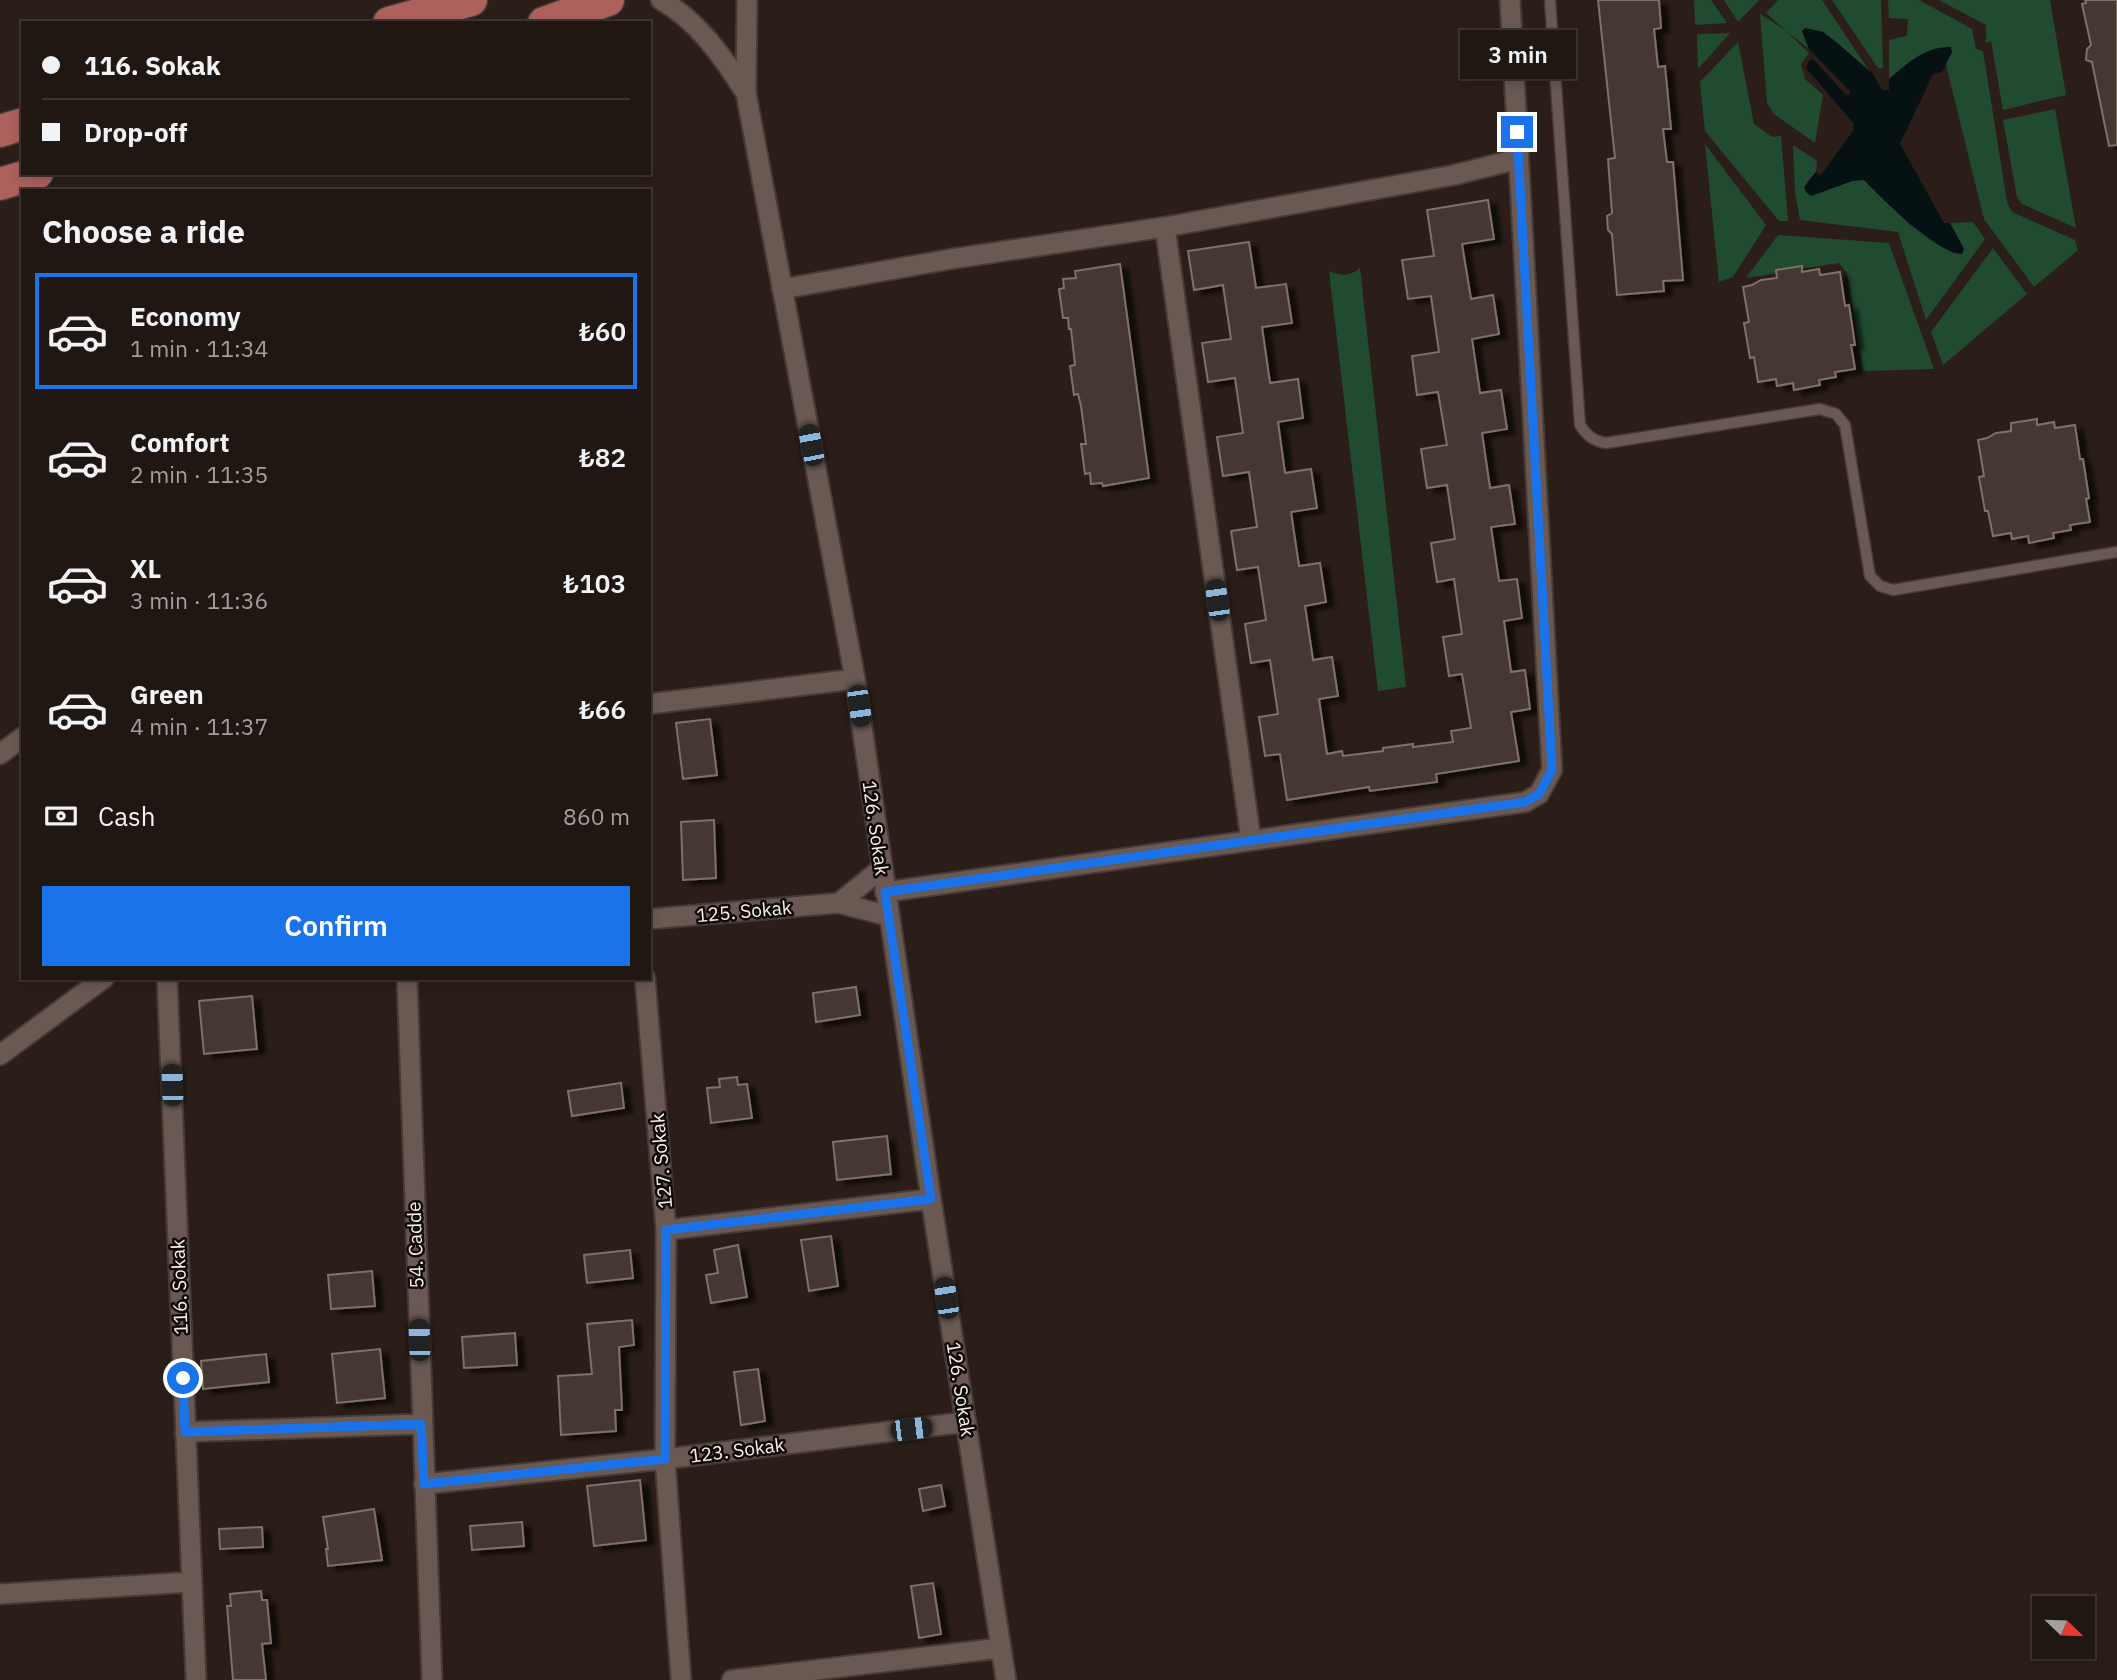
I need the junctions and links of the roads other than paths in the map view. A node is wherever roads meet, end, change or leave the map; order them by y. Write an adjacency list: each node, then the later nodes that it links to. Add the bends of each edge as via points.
1 (471, 0): 7 (main road)
2 (608, 0): 8 (main road)
3 (661, 0): 9 (street, via 714,47)
4 (747, 0): 9 (street)
5 (1510, 0): 12 (street)
6 (1550, 0): 17 (lane, via 1580,425 1585,433 1606,443 1820,409 1836,414 1845,425 1870,576 1893,590)
7 (396, 21)
8 (550, 21)
9 (746, 93): 16 (street, 126. Sokak)
10 (21, 125): 11 (main road)
11 (0, 131)
12 (1518, 159): 15 (street, via 1454,175); 22 (street, via 1552,770 1539,794 1525,802)
13 (30, 175): 14 (main road)
14 (0, 184)
15 (1165, 226): 16 (street); 22 (street)
16 (782, 289): 18 (street, 126. Sokak)
17 (2117, 552)
18 (855, 679): 19 (street); 23 (street, 126. Sokak)
19 (651, 704)
20 (21, 738): 21 (street)
21 (0, 754)
22 (1251, 840): 24 (street)
23 (882, 868): 24 (street, 126. Sokak); 25 (street)
24 (885, 892): 26 (street, 126. Sokak)
25 (839, 903): 26 (street, 125. Sokak); 27 (street, 125. Sokak)
26 (888, 916): 33 (street, 126. Sokak)
27 (651, 919)
28 (101, 980): 32 (street)
29 (167, 980): 37 (street, 116. Sokak)
30 (407, 980): 36 (street, 54. Cadde)
31 (645, 980): 34 (street, 127. Sokak)
32 (0, 1055)
33 (931, 1199): 34 (street); 35 (street, 126. Sokak)
34 (666, 1230): 38 (street, 127. Sokak)
35 (966, 1422): 38 (street, 123. Sokak); 42 (street, 126. Sokak)
36 (421, 1424): 37 (street); 39 (street, 54. Cadde)
37 (185, 1432): 40 (street, 116. Sokak)
38 (665, 1459): 39 (street, 123. Sokak); 45 (street, 127. Sokak)
39 (424, 1484): 44 (street, 54. Cadde)
40 (191, 1582): 41 (street); 43 (street, 116. Sokak)
41 (0, 1594)
42 (1001, 1648): 46 (street); 47 (street, 126. Sokak)
43 (196, 1680)
44 (432, 1680)
45 (681, 1680)
46 (732, 1680)
47 (1006, 1680)

